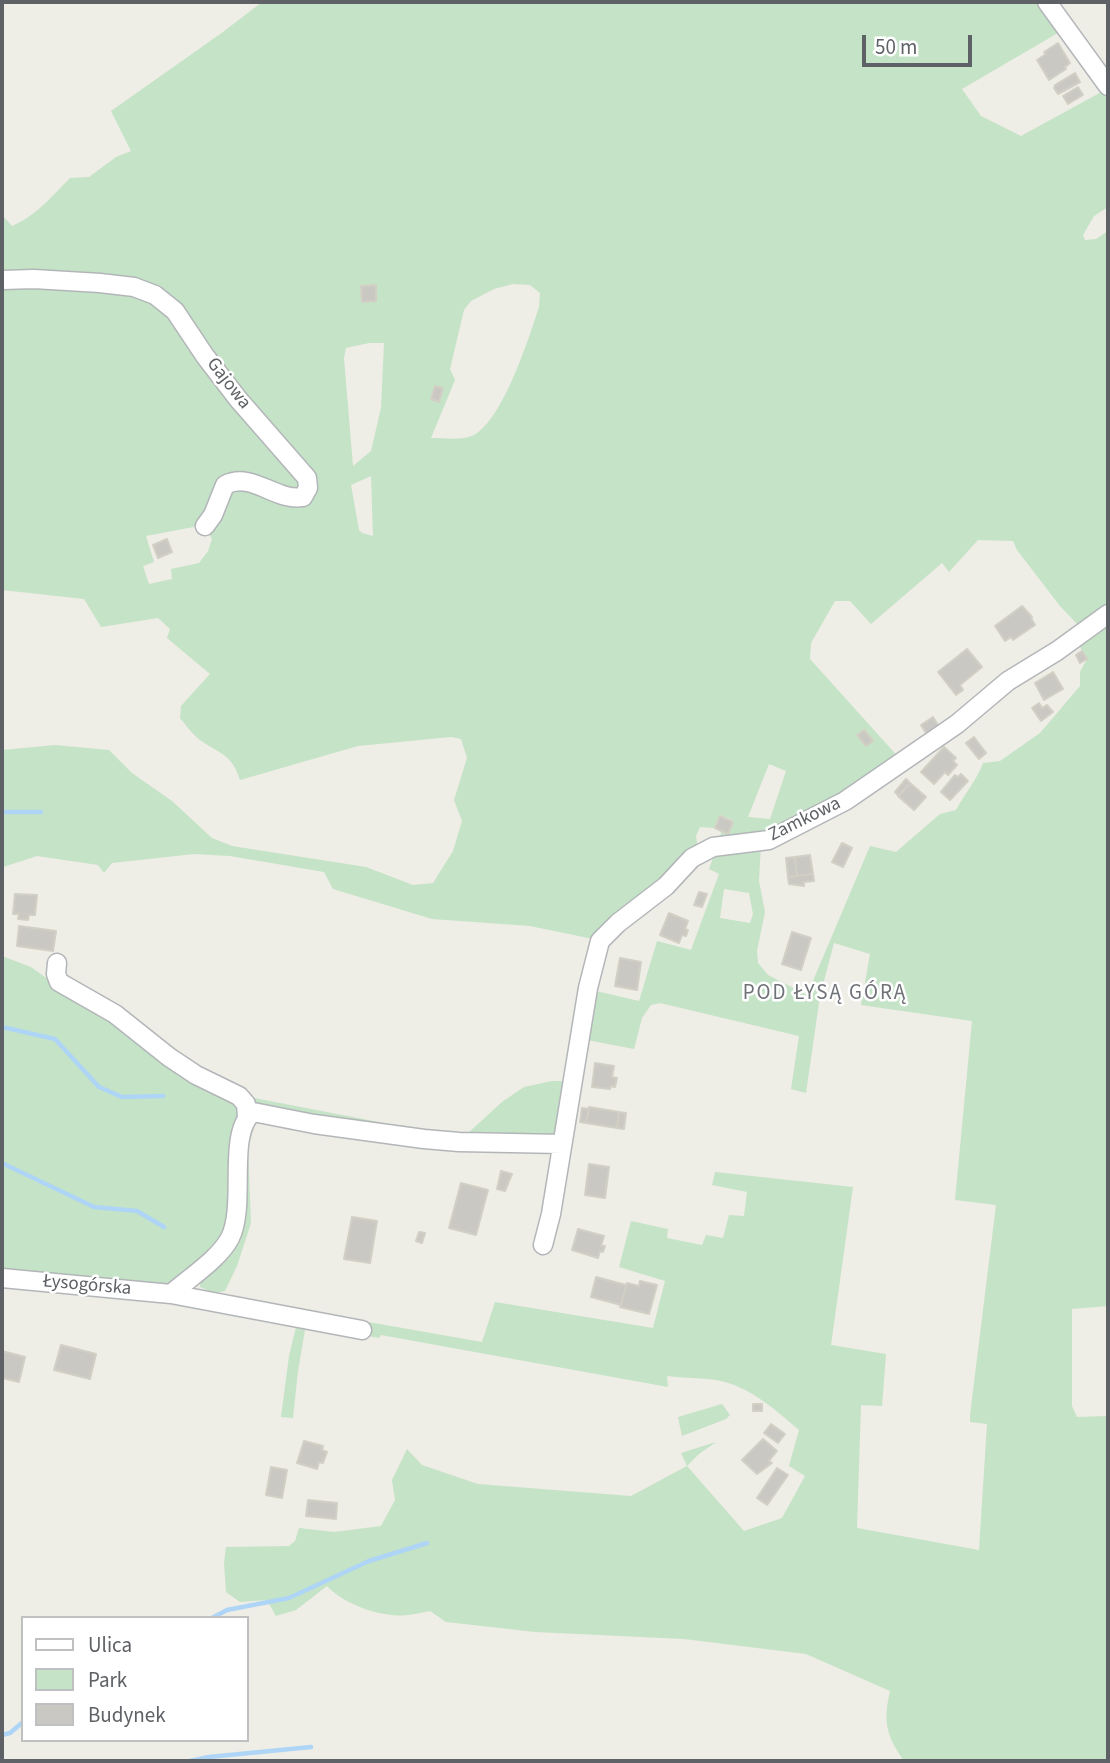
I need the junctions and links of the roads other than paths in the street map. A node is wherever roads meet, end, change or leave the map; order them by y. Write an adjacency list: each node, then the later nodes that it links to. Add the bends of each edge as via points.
1 (1047, 2): 2 (street)
2 (1108, 86)
3 (2, 280): 4 (street, Gajowa, via 134,287 155,295 175,311 238,399 307,478 303,497 295,499 234,480 225,485)
4 (205, 526)
5 (1108, 614): 8 (street, Zamkowa, via 845,801 769,841 713,847 701,853 618,923 600,941 588,988)
6 (57, 963): 7 (street, via 59,982 114,1014 196,1075 239,1096 246,1104)
7 (247, 1117): 8 (street, via 261,1112 314,1124 459,1142); 11 (street, via 239,1149 238,1204 229,1240)
8 (562, 1144): 9 (street, Zamkowa)
9 (543, 1245)
10 (2, 1278): 11 (street, Łysogórska)
11 (171, 1294): 12 (street, Łysogórska)
12 (362, 1330)

